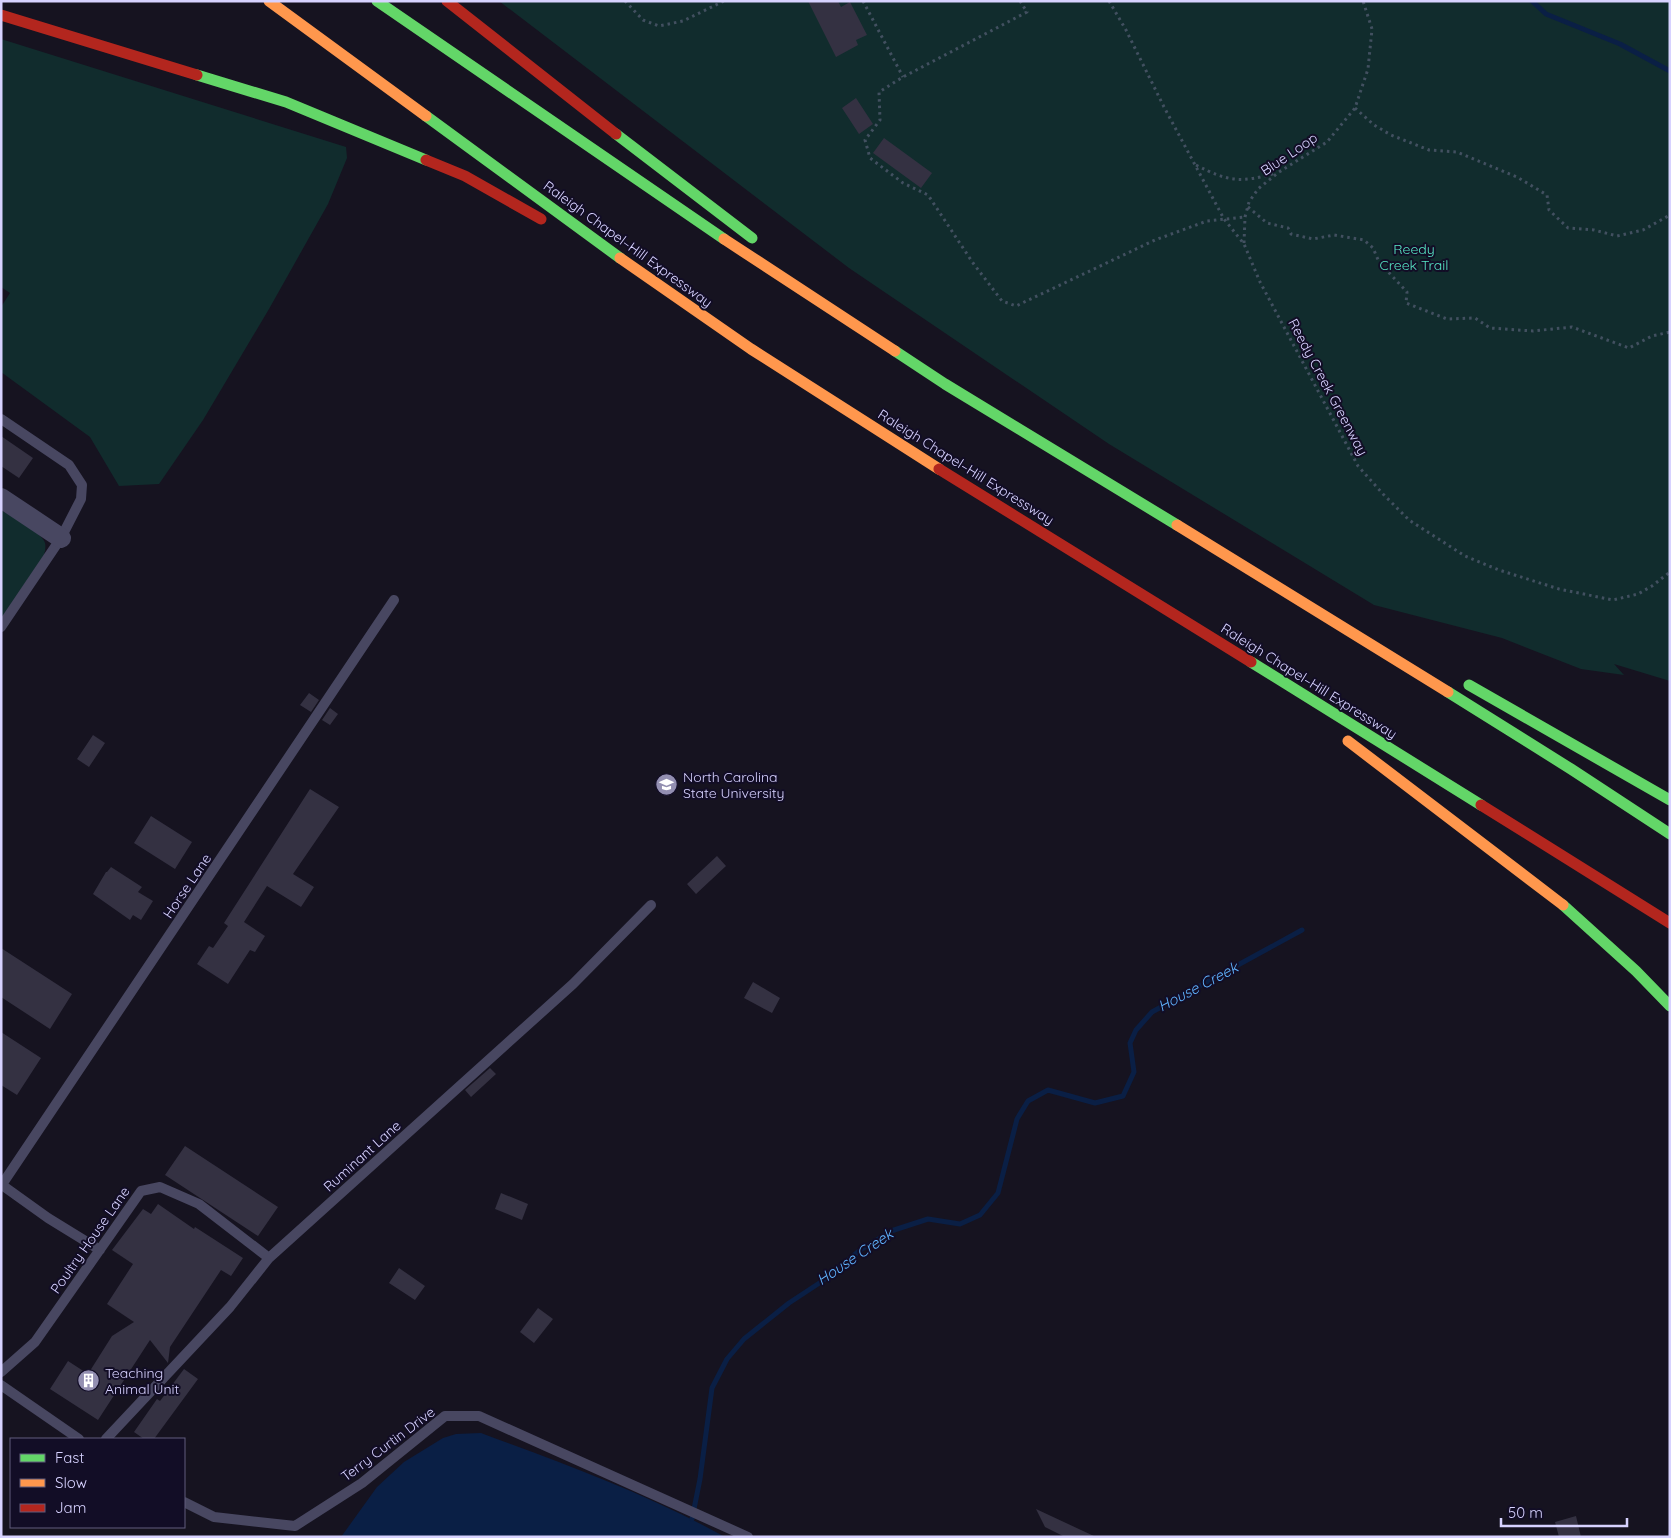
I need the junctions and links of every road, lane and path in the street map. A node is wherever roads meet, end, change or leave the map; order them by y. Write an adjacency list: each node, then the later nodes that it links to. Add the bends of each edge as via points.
1 (269, 1): 23 (highway, Raleigh Chapel–Hill Expressway)
2 (377, 1): 26 (highway, via 698,222)
3 (447, 1): 22 (highway)
4 (625, 1): 5 (path, via 643,20 659,26 683,21)
5 (724, 1)
6 (863, 1): 11 (path)
7 (1020, 1): 11 (path, via 1027,12)
8 (1109, 1): 13 (path, Reedy Creek Greenway)
9 (1363, 1): 12 (path, Blue Loop, via 1372,29 1368,69)
10 (1, 15): 19 (highway, via 286,102 465,176)
11 (903, 77): 18 (path, via 879,92 880,120 865,140 870,158 904,183 928,195 972,263 1002,301 1016,306 1155,240 1207,220)
12 (1356, 108): 14 (path, Blue Loop, via 1327,142); 16 (path, via 1392,135 1429,150 1458,152 1517,177 1546,195 1549,210 1568,228 1617,236 1643,230)
13 (1196, 164): 14 (path, via 1231,180 1252,180); 18 (path, Reedy Creek Greenway)
14 (1279, 172): 15 (path, Blue Loop, via 1258,189)
15 (1248, 207): 17 (path, Blue Loop); 25 (path, via 1267,223 1288,228 1291,234 1313,239 1334,236 1364,240 1407,292 1406,303 1447,319 1475,318 1490,328 1534,331 1572,327 1629,348 1652,336)
16 (1670, 215)
17 (1245, 217): 18 (path); 21 (path, Blue Loop)
18 (1224, 219): 21 (path, Reedy Creek Greenway)
19 (551, 224)
20 (568, 234): 23 (highway)
21 (1244, 244): 31 (path, Reedy Creek Greenway, via 1260,282 1358,466 1409,520 1465,556 1499,570 1599,598 1613,600 1638,594)
22 (764, 246)
23 (645, 277): 35 (highway, Raleigh Chapel–Hill Expressway, via 915,454)
24 (811, 282): 26 (highway)
25 (1670, 332)
26 (945, 384): 30 (highway)
27 (1, 419): 29 (lane, via 69,465 82,485 81,499)
28 (1, 498): 29 (street)
29 (61, 538): 33 (lane)
30 (1226, 554): 34 (highway); 40 (highway)
31 (1670, 572)
32 (394, 600): 44 (lane, Horse Lane)
33 (1, 627)
34 (1372, 632)
35 (1239, 655): 37 (highway); 42 (highway, Raleigh Chapel–Hill Expressway)
36 (1457, 679): 39 (highway)
37 (1317, 717)
38 (1341, 735): 43 (highway, via 1555,898)
39 (1670, 800)
40 (1670, 834)
41 (651, 906): 46 (lane, Ruminant Lane, via 573,984)
42 (1670, 923)
43 (1670, 1006)
44 (2, 1186): 45 (lane)
45 (100, 1250): 46 (lane, Poultry House Lane, via 140,1190 160,1187 199,1204); 47 (lane, Poultry House Lane, via 35,1342)
46 (269, 1258): 50 (lane, Ruminant Lane, via 230,1307)
47 (1, 1372)
48 (1, 1385): 49 (lane)
49 (77, 1438)
50 (107, 1438)
51 (185, 1502): 52 (lane, Terry Curtin Drive, via 214,1517 294,1526 362,1483 445,1416 479,1416)
52 (748, 1537)

